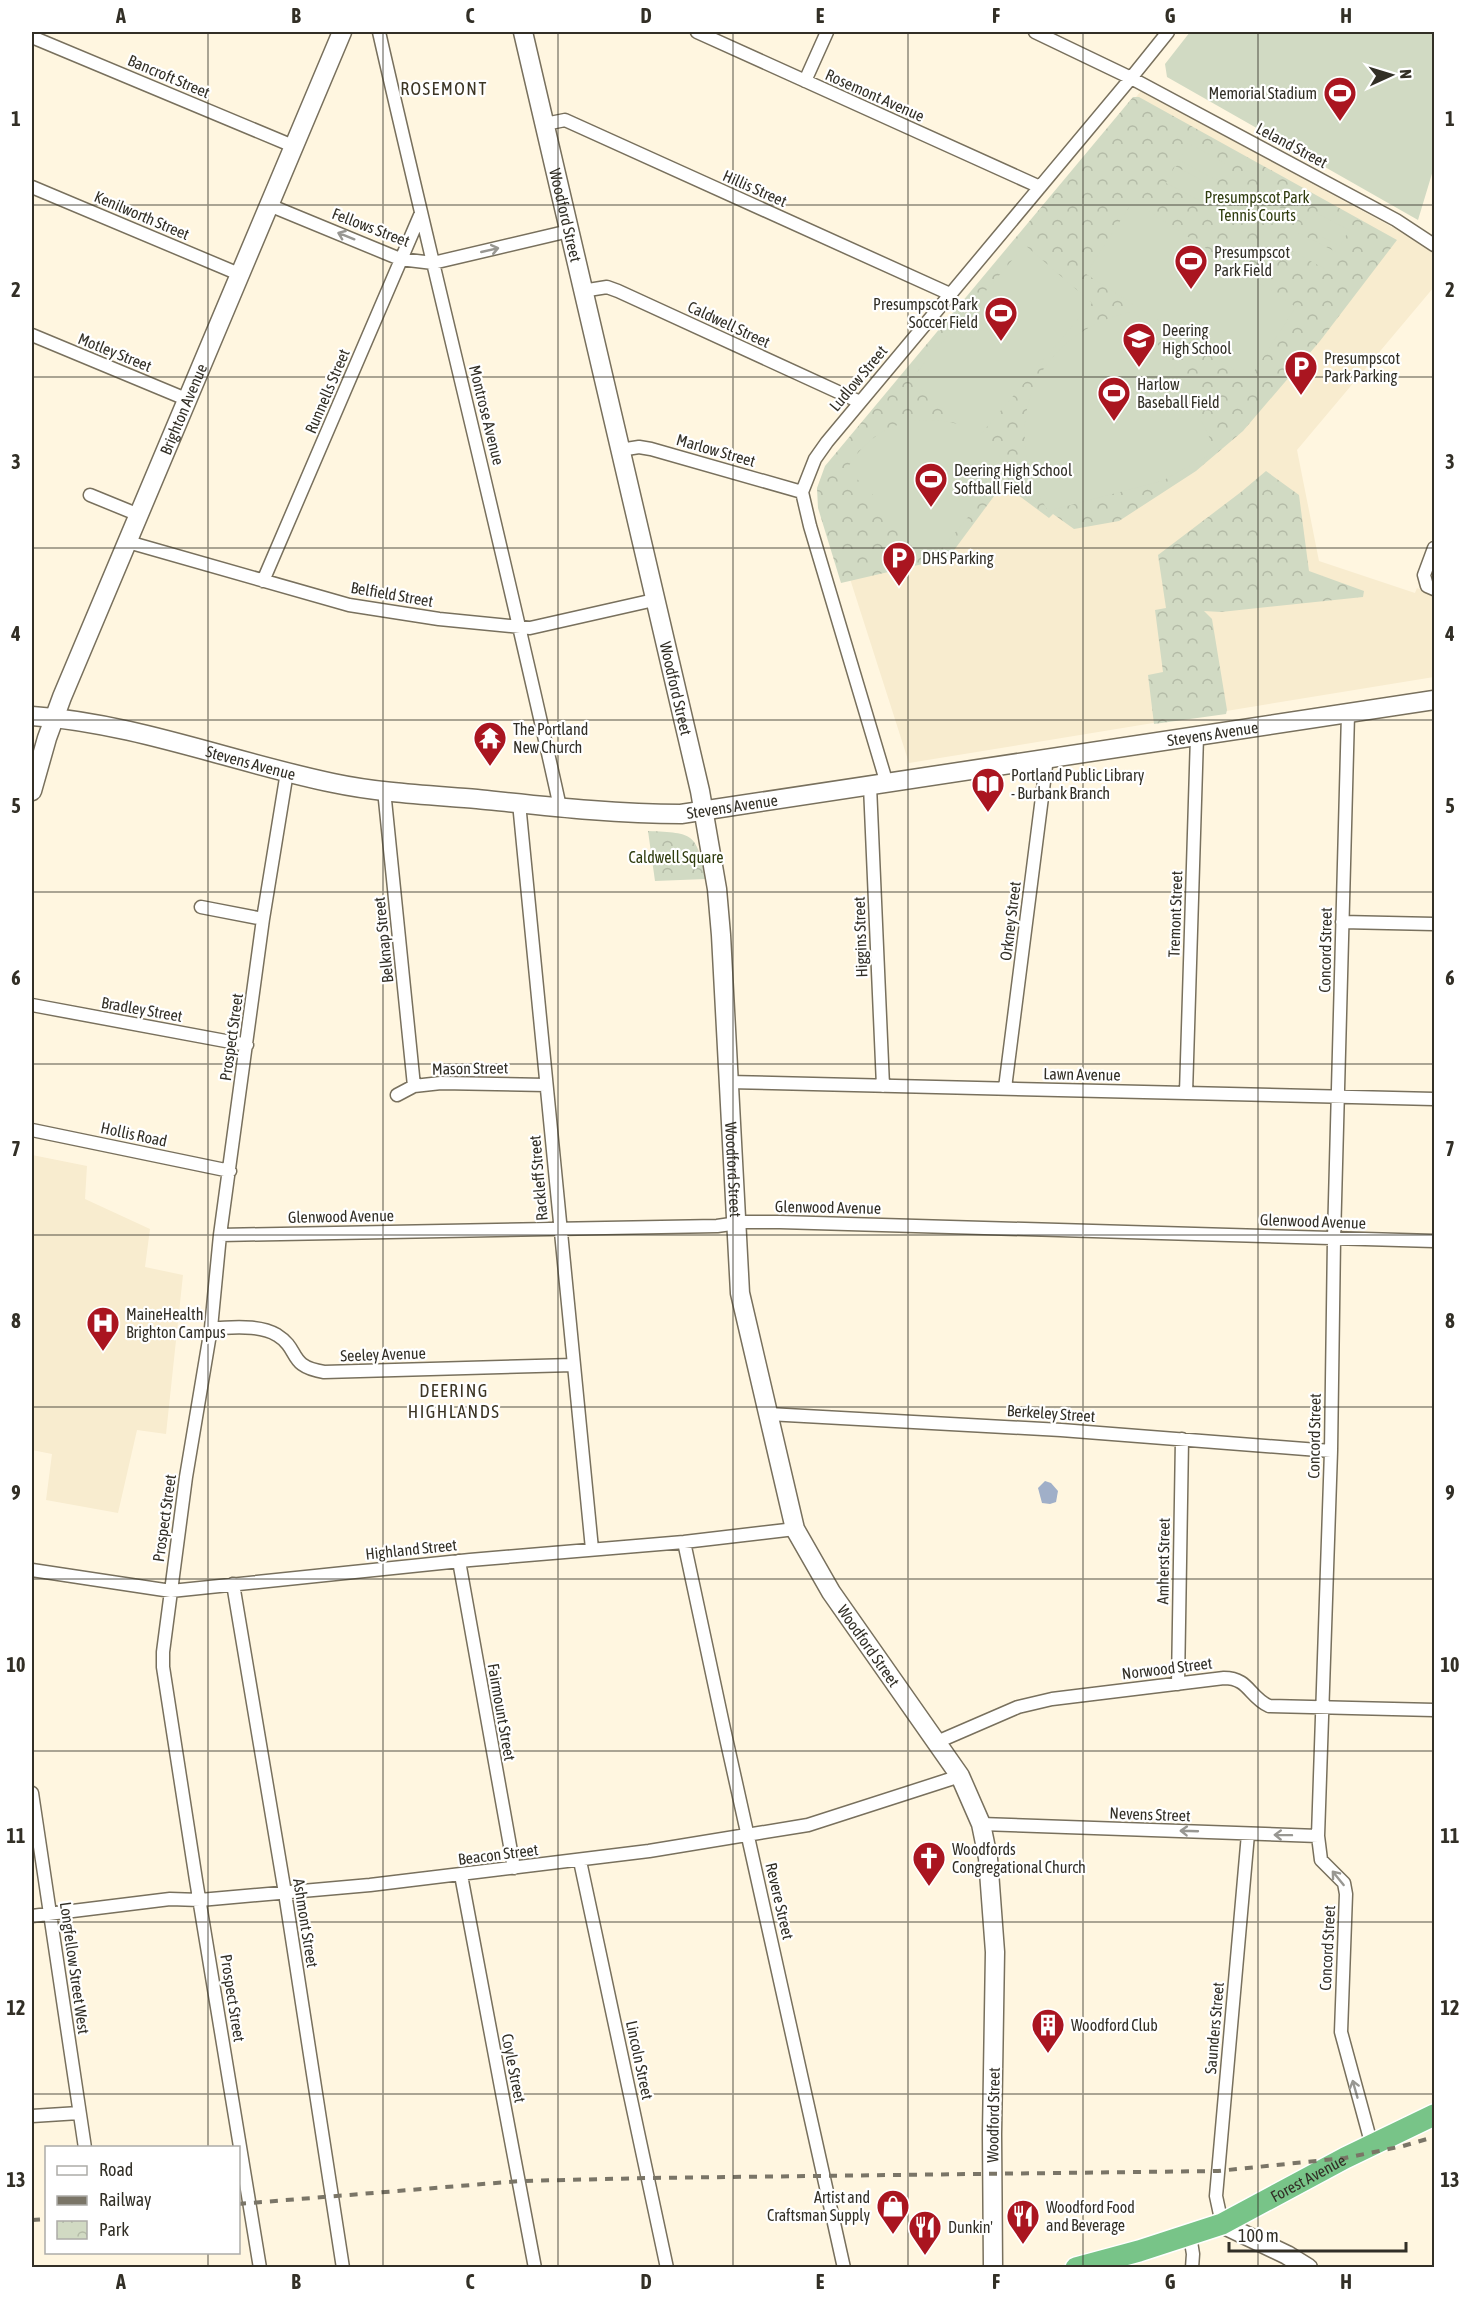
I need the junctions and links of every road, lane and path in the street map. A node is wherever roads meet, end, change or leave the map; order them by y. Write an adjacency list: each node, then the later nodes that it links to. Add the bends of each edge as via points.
1 (342, 32): 12 (main road, Brighton Avenue)
2 (379, 32): 16 (street, Montrose Avenue)
3 (523, 32): 11 (main road, Woodford Street)
4 (697, 32): 10 (street, Rosemont Avenue)
5 (827, 32): 10 (street)
6 (1035, 32): 9 (street, Leland Street)
7 (1168, 32): 9 (street, Ludlow Street)
8 (32, 37): 12 (street, Bancroft Street)
9 (1131, 78): 14 (street, Ludlow Street); 18 (street, Leland Street)
10 (805, 81): 14 (street, Rosemont Avenue)
11 (545, 124): 17 (main road, Woodford Street); 23 (street, Hillis Street, via 565,120)
12 (293, 146): 15 (main road, Brighton Avenue)
13 (32, 187): 21 (street, Kenilworth Street)
14 (1040, 187): 23 (street, Ludlow Street)
15 (269, 205): 19 (street, Fellows Street, one-way to 15); 21 (main road, Brighton Avenue)
16 (421, 213): 19 (street, Runnells Street); 20 (street, Montrose Avenue)
17 (569, 231): 20 (street, Fellows Street, one-way to 17); 22 (main road, Woodford Street)
18 (1434, 244)
19 (400, 259): 20 (street, Fellows Street); 33 (street, Runnells Street)
20 (433, 263): 36 (street, Montrose Avenue)
21 (239, 274): 25 (main road, Brighton Avenue)
22 (582, 291): 26 (street, Caldwell Street, via 607,287 618,291); 27 (main road, Woodford Street)
23 (950, 294): 26 (street, Ludlow Street)
24 (32, 335): 25 (street, Motley Street)
25 (186, 399): 30 (main road, Brighton Avenue)
26 (860, 402): 28 (street, Ludlow Street, via 815,459)
27 (620, 450): 28 (street, Marlow Street, via 651,449); 35 (main road, Woodford Street)
28 (802, 492): 44 (street)
29 (90, 495): 30 (street)
30 (139, 515): 31 (main road, Brighton Avenue)
31 (128, 542): 33 (street, Belfield Street); 40 (main road, Brighton Avenue)
32 (1434, 548): 34 (street, via 1425,575 1427,586)
33 (263, 581): 36 (street, Belfield Street, via 349,605)
34 (1434, 589)
35 (654, 600): 36 (street, Belfield Street); 49 (main road, Woodford Street)
36 (520, 628): 48 (street, Montrose Avenue)
37 (1434, 700): 38 (main road, Stevens Avenue)
38 (1348, 714): 41 (main road, Stevens Avenue); 52 (street, Concord Street)
39 (32, 716): 40 (main road, Stevens Avenue)
40 (54, 717): 43 (main road, Stevens Avenue, via 116,728); 46 (main road, Brighton Avenue)
41 (1197, 736): 42 (main road, Stevens Avenue); 61 (street, Tremont Street)
42 (1047, 759): 44 (main road, Stevens Avenue); 60 (street, Orkney Street)
43 (287, 772): 45 (main road, Stevens Avenue); 51 (street, Prospect Street)
44 (879, 785): 49 (main road, Stevens Avenue); 59 (street, Higgins Street)
45 (384, 790): 47 (main road, Stevens Avenue); 58 (street, Belknap Street)
46 (32, 791)
47 (519, 803): 48 (main road, Stevens Avenue); 57 (street, Rackleff Street)
48 (560, 807): 49 (main road, Stevens Avenue, via 656,814)
49 (703, 811): 56 (main road, Woodford Street, via 717,889)
50 (201, 907): 51 (street)
51 (263, 919): 55 (street, Prospect Street)
52 (1342, 922): 53 (street); 63 (street, Concord Street)
53 (1434, 924)
54 (32, 1005): 55 (street, Bradley Street)
55 (247, 1045): 66 (street, Prospect Street)
56 (728, 1082): 59 (street, Lawn Avenue); 67 (main road, Woodford Street)
57 (546, 1085): 58 (street, Mason Street); 68 (street, Rackleff Street)
58 (414, 1086): 62 (street, Mason Street)
59 (883, 1086): 60 (street, Lawn Avenue)
60 (1005, 1088): 61 (street, Lawn Avenue)
61 (1186, 1093): 63 (street, Lawn Avenue)
62 (397, 1095)
63 (1339, 1096): 64 (street, Lawn Avenue); 70 (street, Concord Street)
64 (1434, 1099)
65 (32, 1130): 66 (street, Hollis Road)
66 (230, 1171): 69 (street, Prospect Street)
67 (735, 1223): 68 (street, Glenwood Avenue); 70 (street, Glenwood Avenue); 74 (main road, Woodford Street, via 740,1293)
68 (559, 1229): 69 (street, Glenwood Avenue); 73 (street, Rackleff Street)
69 (220, 1235): 72 (street, Prospect Street)
70 (1334, 1239): 71 (street, Glenwood Avenue); 76 (street, Concord Street)
71 (1434, 1241)
72 (211, 1328): 73 (street, Seeley Avenue, via 264,1329 279,1336 307,1369 324,1371); 83 (street, Prospect Street)
73 (573, 1365): 79 (street, Rackleff Street)
74 (768, 1414): 75 (street, Berkeley Street); 77 (main road, Woodford Street)
75 (1182, 1439): 76 (street, Berkeley Street); 84 (street, Amherst Street)
76 (1331, 1451): 85 (street, Concord Street)
77 (795, 1529): 78 (street, Highland Street); 87 (main road, Woodford Street, via 832,1593)
78 (684, 1542): 79 (street, Highland Street); 92 (street, Revere Street)
79 (592, 1549): 80 (street, Highland Street)
80 (459, 1561): 82 (street, Highland Street); 95 (street, Fairmount Street)
81 (32, 1570): 83 (street, Highland Street)
82 (233, 1584): 83 (street, Highland Street); 97 (street, Ashmont Street)
83 (171, 1591): 98 (street, Prospect Street, via 163,1667)
84 (1178, 1684): 85 (street, Norwood Street, via 1236,1678 1269,1706); 87 (street, Norwood Street, via 1052,1699 1018,1707)
85 (1322, 1707): 86 (street, Norwood Street); 93 (street, Concord Street)
86 (1434, 1710)
87 (937, 1742): 88 (main road, Woodford Street)
88 (960, 1776): 90 (main road, Woodford Street); 92 (street, Beacon Street, via 838,1817)
89 (32, 1793): 99 (street, Longfellow Street West)
90 (981, 1824): 91 (street, Nevens Street, one-way to 90); 113 (main road, Woodford Street, via 988,1858 995,1961)
91 (1248, 1834): 93 (street, Nevens Street, one-way to 91); 106 (street, Saunders Street, via 1216,2196)
92 (748, 1836): 94 (street, Beacon Street); 112 (street, Revere Street)
93 (1318, 1836): 105 (street, Concord Street, one-way to 93, via 1341,2032 1346,1894 1344,1883 1322,1860)
94 (580, 1861): 95 (street, Beacon Street); 111 (street, Lincoln Street)
95 (514, 1868): 96 (street, Beacon Street)
96 (461, 1875): 97 (street, Beacon Street); 110 (street, Coyle Street)
97 (285, 1893): 98 (street, Beacon Street); 109 (street, Ashmont Street)
98 (200, 1900): 99 (street, Beacon Street, via 170,1899); 108 (street, Prospect Street)
99 (51, 1912): 100 (street, Beacon Street); 101 (street, Longfellow Street West)
100 (32, 1916)
101 (79, 2112): 103 (street); 104 (street, Longfellow Street West)
102 (1434, 2115): 105 (highway, Forest Avenue)
103 (32, 2116)
104 (85, 2146)
105 (1372, 2146): 106 (highway, Forest Avenue)
106 (1222, 2224): 107 (highway, Forest Avenue); 116 (main road)
107 (1190, 2235): 114 (highway, Forest Avenue); 115 (street)
108 (260, 2268)
109 (343, 2268)
110 (535, 2268)
111 (667, 2268)
112 (844, 2268)
113 (993, 2268)
114 (1076, 2268)
115 (1192, 2268)
116 (1308, 2268)

